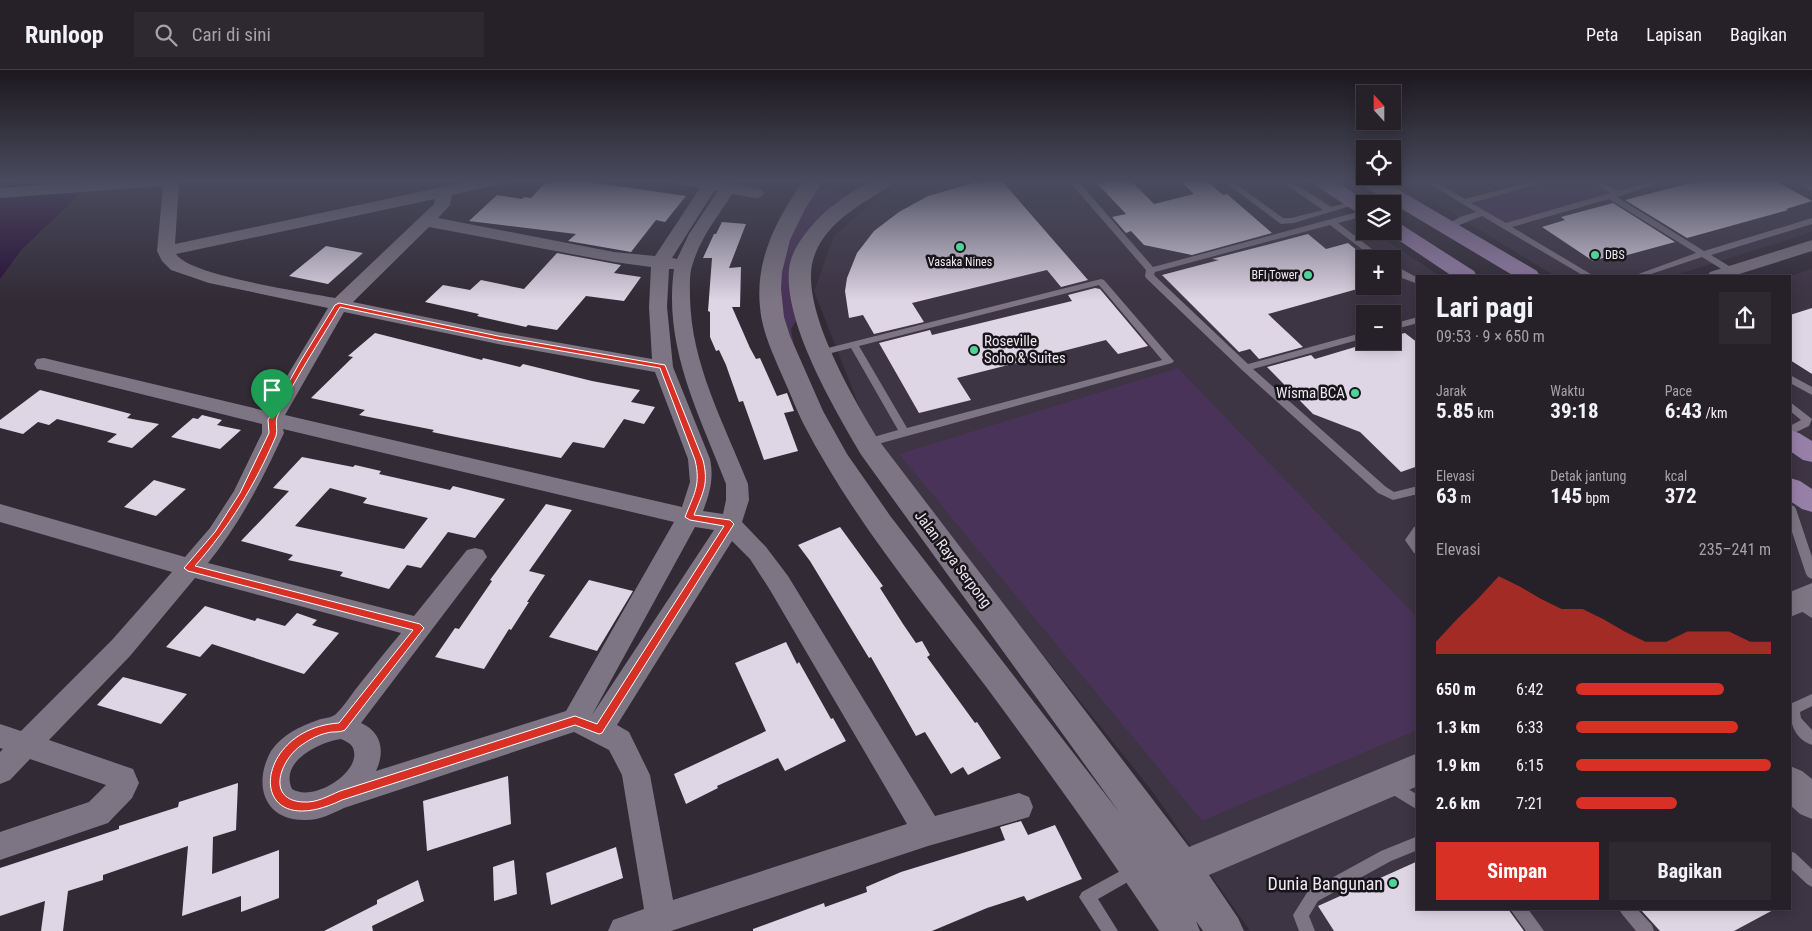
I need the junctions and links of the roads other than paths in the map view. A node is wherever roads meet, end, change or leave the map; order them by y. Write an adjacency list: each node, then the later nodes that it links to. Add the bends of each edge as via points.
1 (169, 220): 24 (street)
2 (311, 220): 24 (street)
3 (693, 220): 26 (street)
4 (704, 220): 27 (street)
5 (794, 220): 42 (main road, via 780,236 771,266 771,310)
6 (828, 220): 41 (main road, Jalan Raya Serpong, via 804,253 800,268 801,299)
7 (1107, 220): 28 (lane)
8 (1280, 220): 9 (lane)
9 (1294, 220)
10 (1335, 220): 18 (lane)
11 (1437, 220): 20 (main road)
12 (1461, 220): 20 (lane)
13 (1495, 220): 19 (lane)
14 (1525, 220): 19 (lane)
15 (1652, 220): 25 (lane)
16 (427, 221): 26 (street); 36 (street)
17 (1812, 221): 25 (lane)
18 (1331, 222): 23 (lane); 28 (lane)
19 (1505, 226): 32 (lane)
20 (1449, 227): 31 (main road)
21 (1401, 233): 30 (main road)
22 (1812, 245): 34 (street)
23 (1369, 250)
24 (166, 251): 36 (street, via 168,259 176,266 209,278)
25 (1703, 254): 33 (lane); 34 (lane)
26 (660, 263): 27 (street); 44 (street, via 658,307)
27 (683, 265): 61 (street, via 681,300 691,372 740,498)
28 (1150, 270): 45 (lane, via 1149,276)
29 (1401, 273): 35 (lane)
30 (1464, 275)
31 (1527, 275)
32 (1588, 275)
33 (1640, 275)
34 (1721, 275)
35 (1416, 280)
36 (339, 305): 44 (street, via 498,338); 49 (street)
37 (1416, 321): 38 (lane)
38 (1401, 325)
39 (1356, 337): 45 (lane)
40 (854, 345): 41 (lane); 51 (lane); 51 (lane, via 1101,282 1169,361)
41 (820, 353): 42 (main road); 53 (main road, Jalan Raya Serpong)
42 (788, 361): 68 (main road, via 817,426 852,484)
43 (44, 364): 49 (street)
44 (663, 367): 60 (street, via 703,475)
45 (1246, 368): 56 (lane, via 1382,490 1392,496)
46 (1791, 379): 47 (lane)
47 (1812, 392)
48 (1791, 407): 50 (lane, via 1807,420)
49 (272, 420): 60 (street); 65 (street, via 273,433 244,494 218,534)
50 (1791, 430)
51 (904, 432): 53 (lane)
52 (1791, 440): 54 (main road)
53 (867, 443): 67 (main road, Jalan Raya Serpong)
54 (1812, 453)
55 (1791, 489): 57 (main road)
56 (1416, 490)
57 (1812, 502)
58 (1791, 512): 66 (lane)
59 (0, 513): 65 (street)
60 (690, 517): 61 (street); 71 (street)
61 (730, 524): 71 (street); 84 (street, via 758,553 779,583)
62 (1416, 532): 63 (lane, via 1411,540)
63 (1416, 547)
64 (475, 557): 69 (street)
65 (188, 568): 69 (street); 75 (street, via 121,648)
66 (1812, 574)
67 (983, 600): 68 (main road); 88 (main road, Jalan Raya Serpong)
68 (951, 616): 89 (main road)
69 (420, 628): 72 (street)
70 (1812, 700): 74 (lane, via 1793,709 1796,724)
71 (587, 725): 80 (street); 93 (street, via 619,741 630,758 636,775)
72 (342, 727): 80 (street, via 364,737 368,759 363,772); 80 (street, via 326,728 294,745 282,758 274,786 280,798 290,805 305,808)
73 (0, 736): 75 (street)
74 (1812, 739)
75 (26, 745): 77 (street); 86 (street, via 122,778 125,783 98,813)
76 (1416, 769): 78 (main road)
77 (0, 771)
78 (1386, 782): 81 (lane); 88 (main road)
79 (1791, 783): 82 (main road)
80 (340, 796)
81 (1416, 802)
82 (1812, 802)
83 (1019, 807): 84 (street)
84 (928, 832): 93 (street)
85 (1416, 844): 98 (lane, via 1386,856 1313,896 1301,915)
86 (0, 846)
87 (1791, 859): 90 (lane)
88 (1182, 868): 97 (main road, Jalan Raya Serpong)
89 (1138, 869): 95 (lane, via 1087,897); 96 (main road)
90 (1812, 879)
91 (1519, 910): 99 (lane)
92 (1629, 910): 100 (lane)
93 (661, 919): 94 (street)
94 (624, 931)
95 (1110, 931)
96 (1181, 931)
97 (1225, 931)
98 (1307, 931)
99 (1536, 931)
100 (1646, 931)

